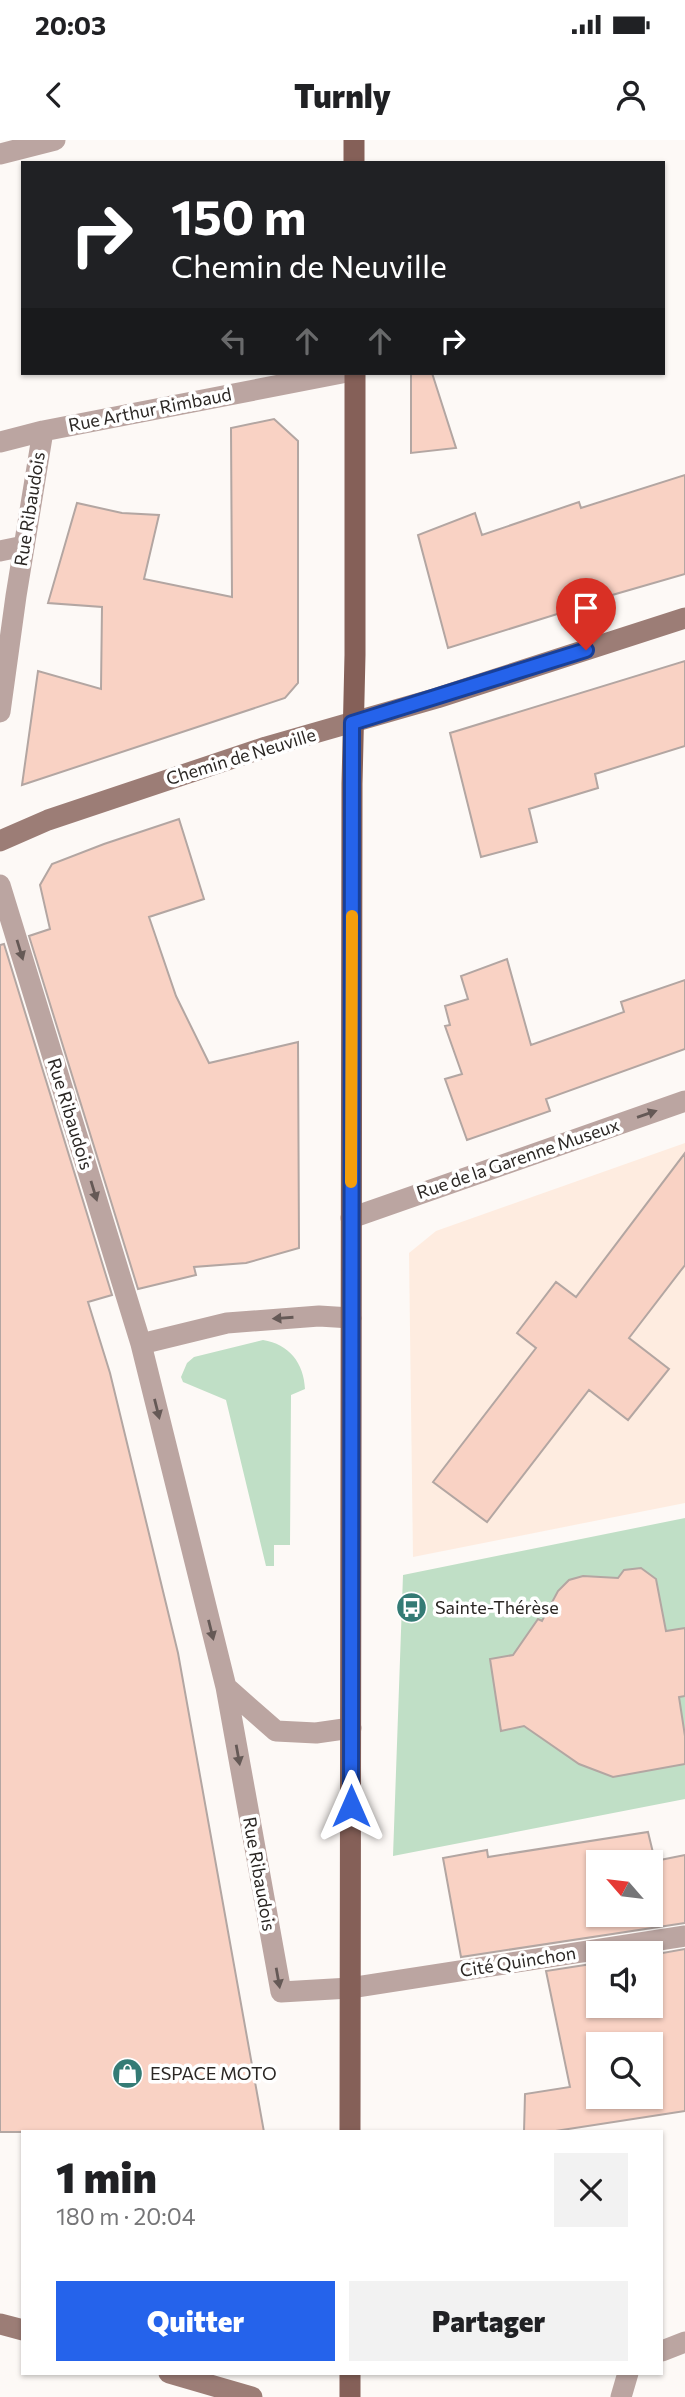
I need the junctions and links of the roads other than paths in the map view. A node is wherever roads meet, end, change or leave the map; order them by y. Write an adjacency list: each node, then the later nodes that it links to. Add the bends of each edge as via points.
1 (55, 140): 3 (street)
2 (354, 140): 4 (main road)
3 (0, 154)
4 (354, 161)
5 (332, 375): 7 (street, Rue Arthur Rimbaud)
6 (355, 375): 13 (main road)
7 (43, 431): 8 (street, Rue Arthur Rimbaud); 9 (street, Rue Ribaudois)
8 (0, 443)
9 (24, 546): 10 (street); 12 (street, Rue Ribaudois)
10 (0, 551)
11 (685, 618): 13 (main road, Chemin de Neuville)
12 (0, 712)
13 (352, 723): 14 (main road, Chemin de Neuville, via 48,820); 17 (main road)
14 (0, 841)
15 (0, 885): 19 (street, Rue Ribaudois, one-way to 19)
16 (685, 1101): 17 (street, Rue de la Garenne Museux, one-way to 16)
17 (351, 1218): 18 (main road)
18 (351, 1318): 19 (street, one-way to 19, via 319,1315 228,1322); 21 (main road)
19 (141, 1344): 20 (street, Rue Ribaudois, one-way to 20)
20 (226, 1687): 21 (street, via 276,1731 316,1733); 23 (street, Rue Ribaudois, one-way to 23, via 281,1992)
21 (351, 1728): 23 (main road)
22 (685, 1936): 23 (street, Cité Quinchon)
23 (350, 1988): 24 (main road)
24 (350, 2130)
25 (0, 2324): 26 (main road)
26 (21, 2329)
27 (685, 2342): 28 (street)
28 (663, 2351)
29 (176, 2375): 32 (main road)
30 (350, 2375): 33 (main road)
31 (627, 2375): 34 (street)
32 (252, 2397)
33 (350, 2397)
34 (621, 2397)

